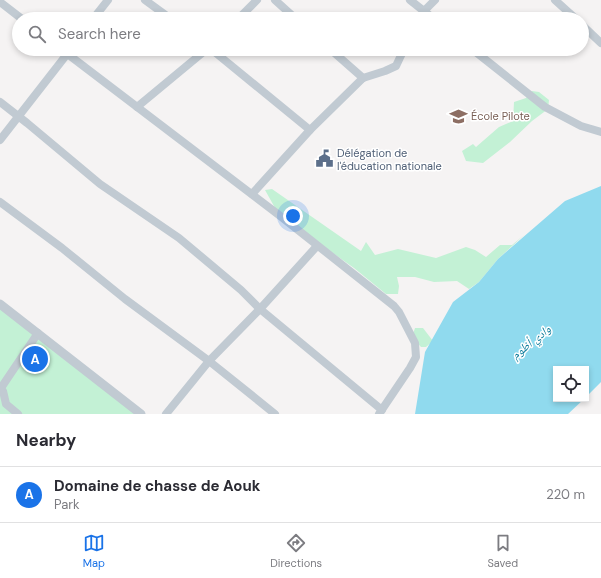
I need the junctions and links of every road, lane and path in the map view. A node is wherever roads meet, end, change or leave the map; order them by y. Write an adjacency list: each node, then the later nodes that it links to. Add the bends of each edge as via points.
1 (108, 0): 11 (street)
2 (145, 0): 12 (street)
3 (257, 0): 13 (street)
4 (275, 0): 14 (street)
5 (410, 0): 9 (street)
6 (435, 0): 9 (street)
7 (555, 0): 15 (street)
8 (0, 2): 10 (street)
9 (424, 11)
10 (13, 12)
11 (99, 12)
12 (161, 12)
13 (245, 12)
14 (288, 12)
15 (568, 12)
16 (589, 32): 17 (street)
17 (601, 43)
18 (62, 56): 28 (street)
19 (72, 56): 27 (street)
20 (198, 56): 27 (street)
21 (220, 56): 29 (street)
22 (338, 56): 25 (street)
23 (401, 56): 25 (street, via 396,66)
24 (481, 56): 30 (street, via 545,107 580,126)
25 (362, 78): 29 (street)
26 (0, 102): 28 (street)
27 (137, 106): 32 (street)
28 (18, 116): 31 (street); 36 (street, via 100,184 179,238 242,290)
29 (310, 130): 32 (street)
30 (601, 132)
31 (0, 140)
32 (252, 194): 34 (street)
33 (0, 202): 38 (street)
34 (317, 246): 36 (street); 40 (street, via 394,306 415,343 416,356)
35 (0, 304): 37 (street)
36 (260, 309): 38 (street); 40 (street)
37 (38, 334): 39 (street); 42 (street)
38 (209, 362): 43 (street); 44 (street)
39 (0, 388): 41 (street, via 6,404)
40 (381, 412)
41 (18, 414)
42 (142, 414)
43 (166, 414)
44 (276, 414)

